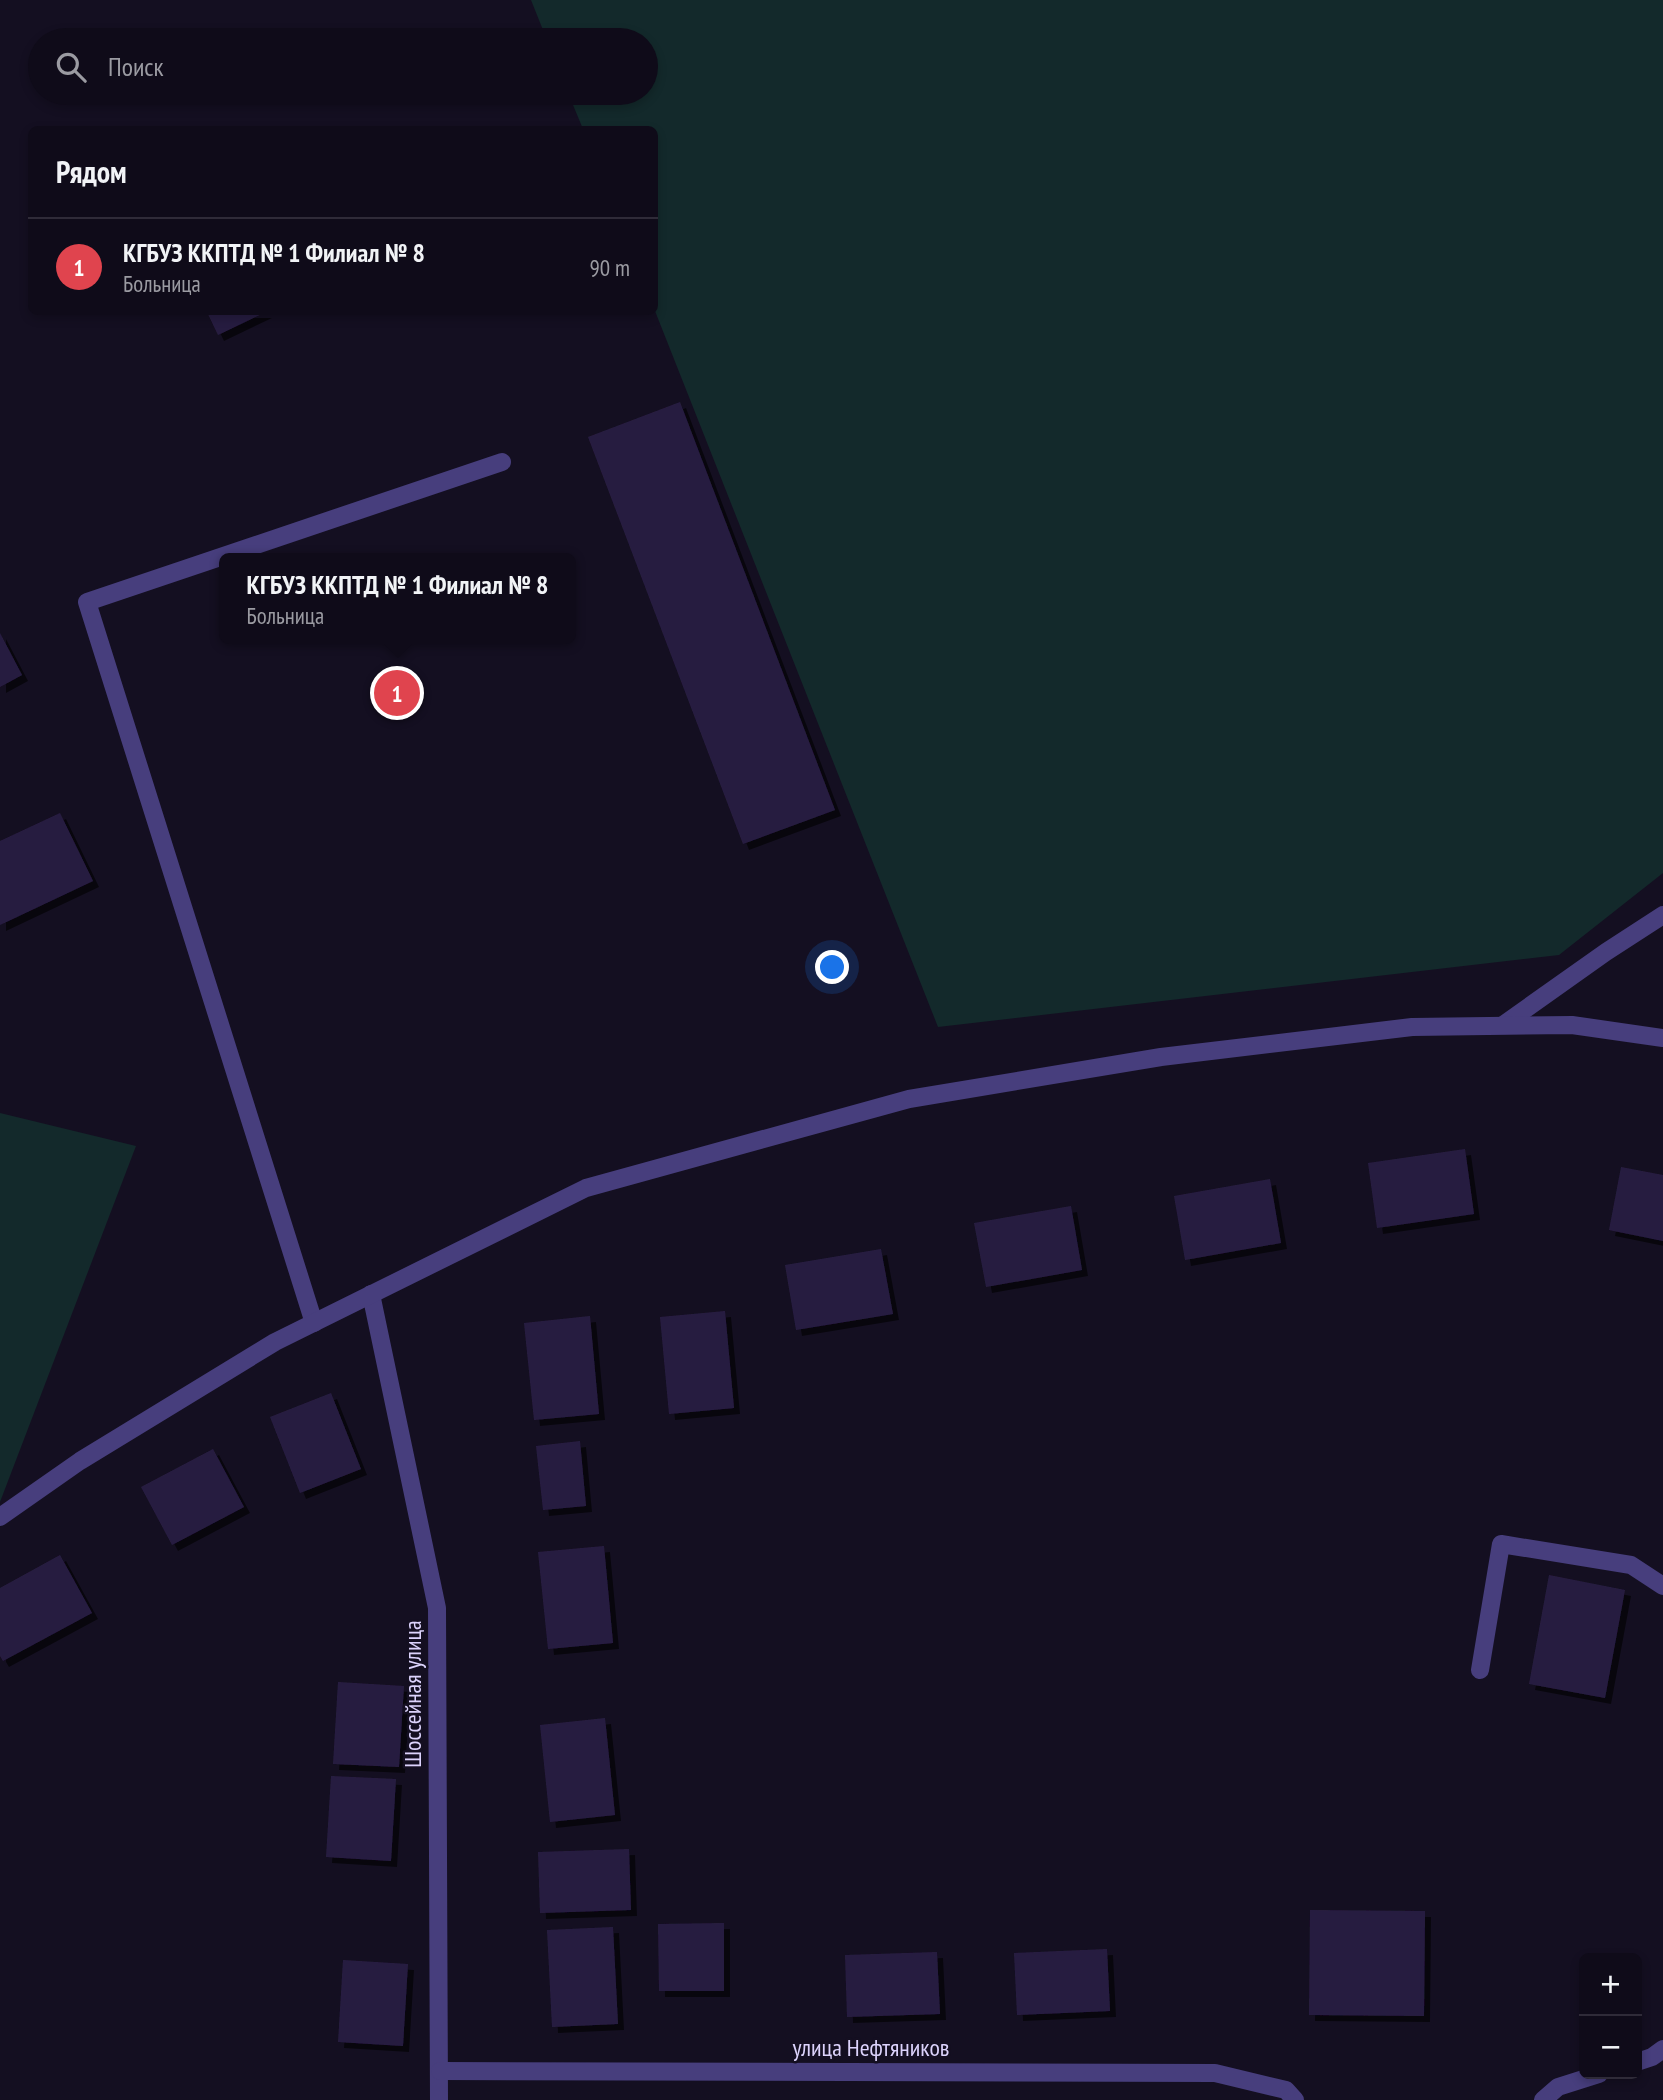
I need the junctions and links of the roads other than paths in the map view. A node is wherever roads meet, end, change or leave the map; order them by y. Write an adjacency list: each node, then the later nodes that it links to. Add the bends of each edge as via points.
1 (502, 462): 2 (street)
2 (232, 553)
3 (219, 557): 8 (street, via 87,602)
4 (1663, 915): 5 (street)
5 (1503, 1025): 6 (street, via 1572,1025); 7 (street, via 1412,1027 1161,1057 909,1099 586,1188)
6 (1663, 1038)
7 (371, 1294): 8 (street); 14 (street, Шоссейная улица, via 437,1608)
8 (314, 1323): 9 (street, via 80,1461)
9 (0, 1517)
10 (1663, 1586): 11 (street, via 1632,1566 1500,1544)
11 (1480, 1670)
12 (1663, 2049): 13 (street)
13 (1642, 2060)
14 (440, 2071): 16 (street, Шоссейная улица); 17 (street, улица Нефтяников, via 1216,2073 1286,2090)
15 (1583, 2079): 18 (street, via 1558,2087)
16 (439, 2100)
17 (1295, 2100)
18 (1543, 2100)

